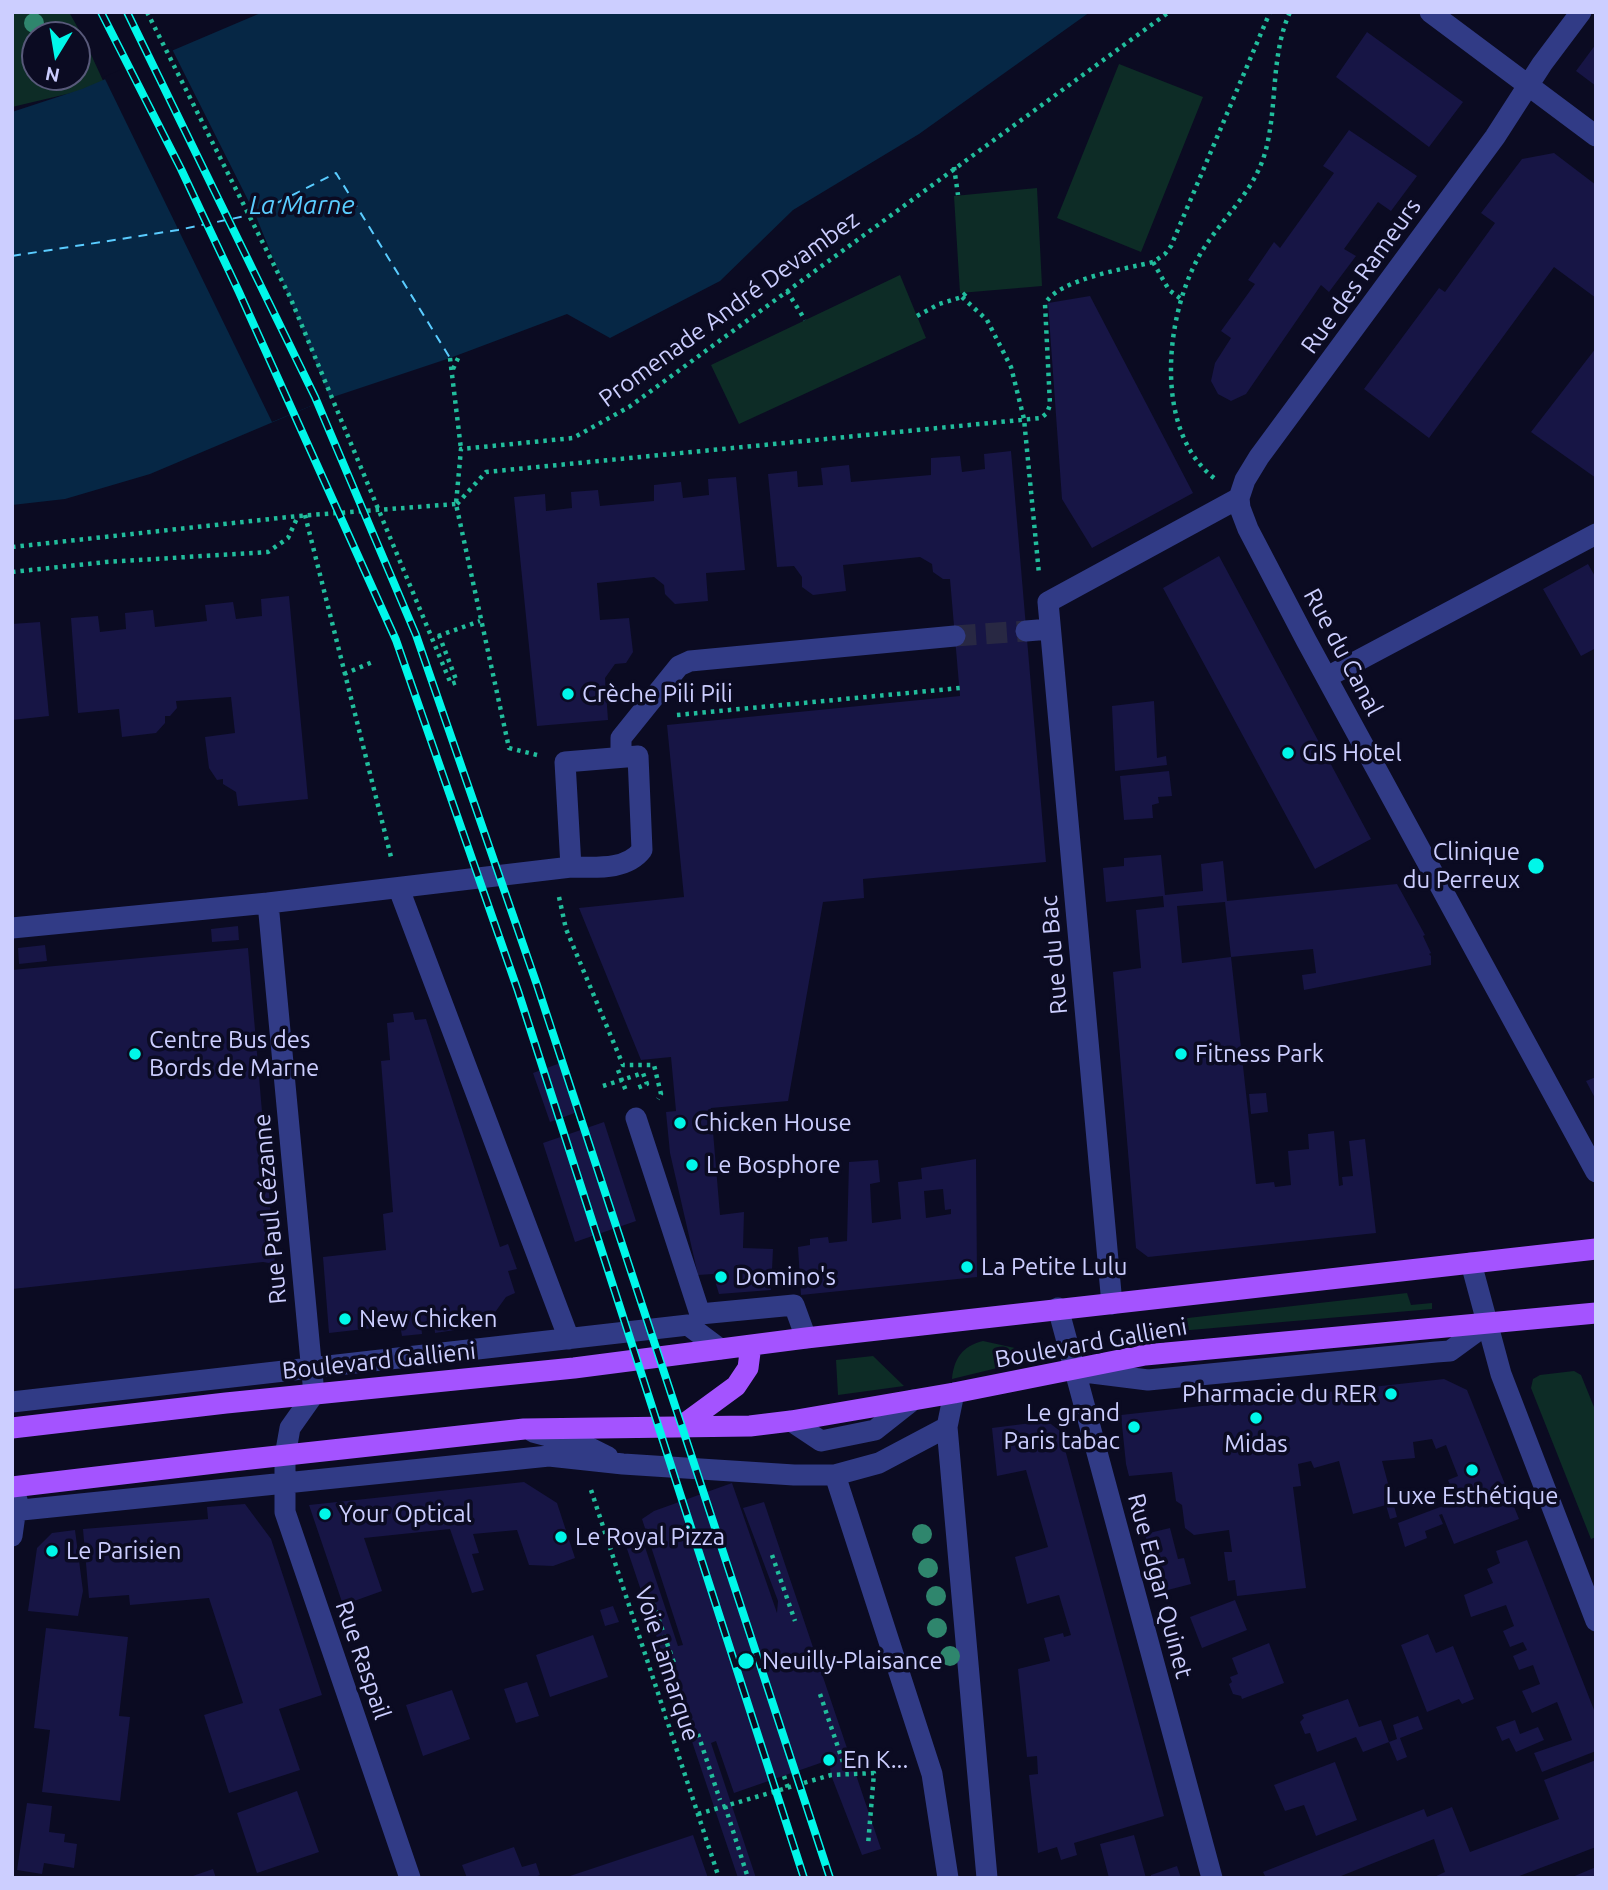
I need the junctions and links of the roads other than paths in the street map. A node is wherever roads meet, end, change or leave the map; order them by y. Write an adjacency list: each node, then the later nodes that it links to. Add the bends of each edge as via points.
1 (1430, 12): 3 (street)
2 (1581, 12): 3 (street, Rue des Rameurs)
3 (1528, 86): 4 (street); 5 (street, Rue des Rameurs, via 1259,457)
4 (1596, 136)
5 (1239, 498): 7 (street, Rue du Bac, via 1048,602); 10 (street, Rue du Canal, via 1248,529)
6 (1596, 534): 10 (street)
7 (1051, 629): 8 (street); 20 (street, Rue du Bac)
8 (1026, 631)
9 (955, 636): 11 (street, via 690,661 679,666 621,738)
10 (1327, 677): 17 (street, Rue du Canal)
11 (621, 757): 12 (street, via 565,762); 12 (street, via 638,756 642,850 617,866)
12 (562, 868): 13 (street)
13 (399, 890): 14 (street); 25 (street)
14 (268, 903): 15 (street); 28 (street, Rue Paul Cézanne)
15 (12, 928)
16 (638, 1124): 24 (street, via 700,1314 794,1305)
17 (1596, 1172)
18 (1596, 1249): 19 (main road, Boulevard Gallieni)
19 (1471, 1264): 20 (main road, Boulevard Gallieni); 23 (street)
20 (1112, 1304): 21 (main road, Boulevard Gallieni)
21 (1058, 1308): 24 (main road, Boulevard Gallieni); 29 (street, Rue Edgar Quinet)
22 (1596, 1312): 23 (main road, Boulevard Gallieni)
23 (1487, 1324): 29 (main road, Boulevard Gallieni, via 1145,1355); 44 (street, via 1511,1402)
24 (806, 1338): 26 (main road, Boulevard Gallieni)
25 (569, 1339): 27 (street, via 688,1325); 28 (street)
26 (751, 1345): 27 (main road, Boulevard Gallieni); 33 (main road, via 748,1368 736,1387)
27 (720, 1349): 31 (main road, Boulevard Gallieni)
28 (311, 1369): 31 (street, Rue Paul Cézanne); 32 (street)
29 (1074, 1371): 30 (main road, Boulevard Gallieni); 48 (street, Rue Edgar Quinet)
30 (954, 1393): 33 (main road, Boulevard Gallieni, via 791,1421); 34 (street)
31 (314, 1394): 35 (main road, Boulevard Gallieni); 37 (street, Rue Raspail, via 290,1428)
32 (12, 1402)
33 (680, 1427): 36 (main road, Boulevard Gallieni)
34 (947, 1427): 39 (street, via 879,1462); 47 (street)
35 (12, 1428)
36 (524, 1429): 37 (main road, Boulevard Gallieni); 38 (street, via 586,1446)
37 (285, 1456): 40 (street, Rue Raspail); 41 (main road, Boulevard Gallieni)
38 (623, 1464): 39 (street); 40 (street, via 549,1456)
39 (835, 1475): 46 (street, via 932,1774)
40 (284, 1485): 42 (street); 45 (street, Rue Raspail, via 285,1512)
41 (16, 1487): 42 (street)
42 (14, 1511): 43 (street)
43 (12, 1536)
44 (1596, 1621)
45 (410, 1878)
46 (948, 1878)
47 (987, 1878)
48 (1212, 1878)

